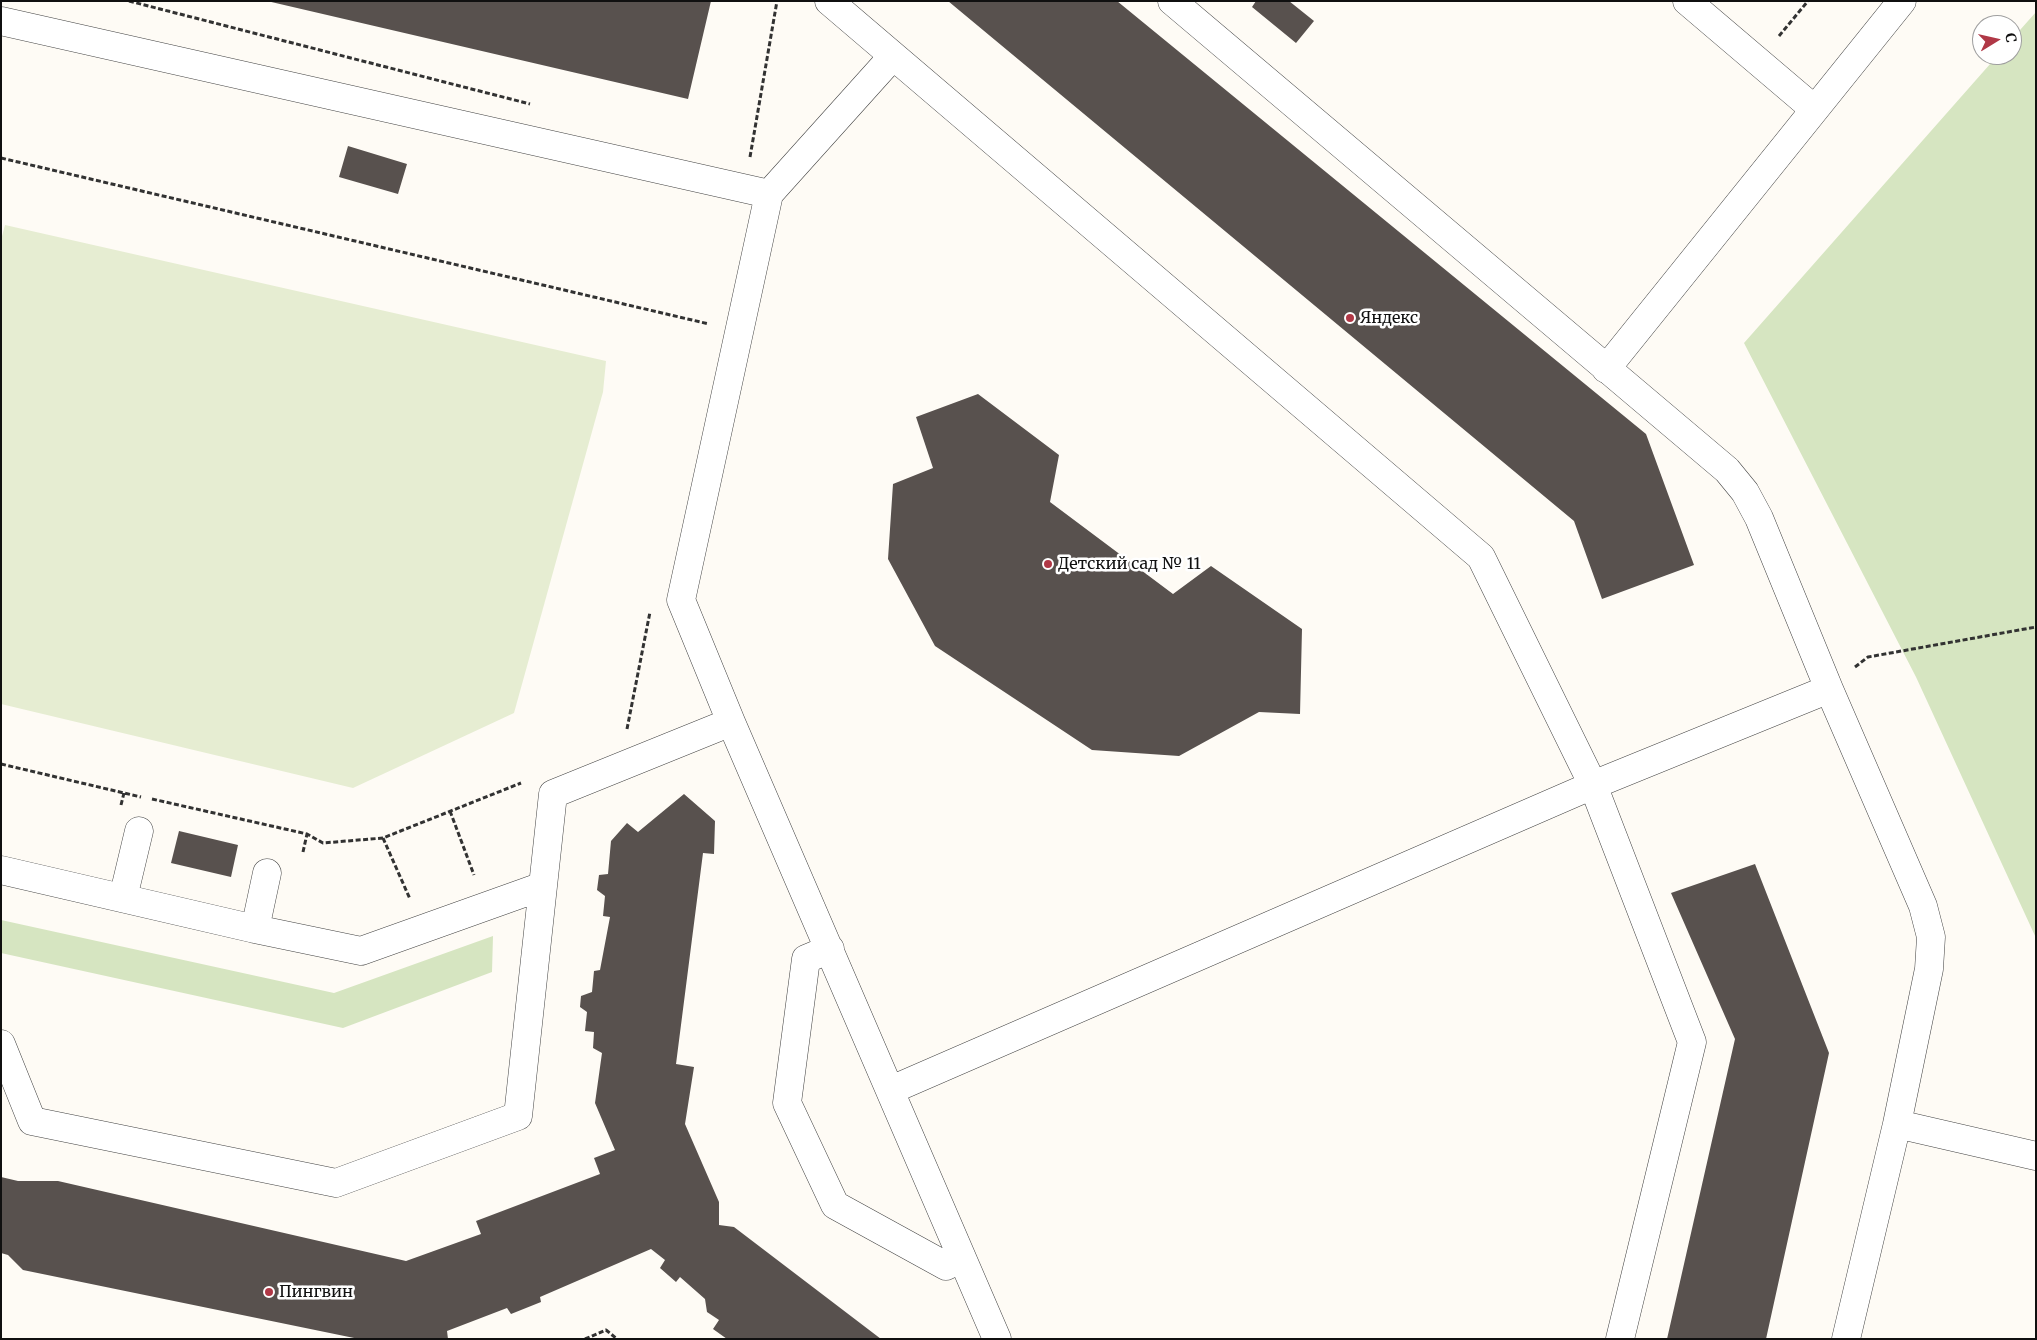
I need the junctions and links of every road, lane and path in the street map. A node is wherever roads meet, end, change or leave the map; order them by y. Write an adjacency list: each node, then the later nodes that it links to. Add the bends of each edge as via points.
1 (129, 1): 11 (path)
2 (777, 1): 14 (path, via 749,160)
3 (829, 1): 9 (lane)
4 (1172, 1): 20 (lane)
5 (1687, 1): 10 (lane)
6 (1808, 1): 10 (path)
7 (1902, 1): 12 (lane)
8 (1, 21): 14 (lane)
9 (893, 56): 15 (lane); 28 (lane, via 1482,558)
10 (1758, 61): 12 (lane)
11 (539, 106)
12 (1814, 109): 20 (lane)
13 (1, 158): 17 (path)
14 (740, 188): 15 (lane)
15 (769, 194): 18 (lane)
16 (710, 315): 17 (path)
17 (708, 324): 18 (path); 19 (path)
18 (739, 332): 24 (lane, via 681,600)
19 (706, 333)
20 (1606, 369): 23 (lane, via 1727,470 1745,492 1759,518)
21 (651, 609): 25 (path)
22 (2036, 627): 23 (path, via 1868,657)
23 (1829, 689): 28 (lane); 44 (lane, via 1923,906 1931,938 1929,968)
24 (731, 722): 37 (lane, via 553,794); 41 (lane)
25 (625, 736)
26 (1, 764): 31 (path)
27 (526, 782): 29 (path)
28 (1593, 785): 43 (lane); 50 (lane, via 1692,1042)
29 (450, 811): 32 (path); 36 (path)
30 (139, 831): 38 (lane)
31 (307, 834): 32 (path, via 323,842); 33 (path)
32 (383, 838): 39 (path)
33 (303, 852)
34 (1, 870): 38 (lane)
35 (267, 873): 40 (lane)
36 (477, 883)
37 (542, 886): 40 (lane, via 361,951); 42 (lane, via 518,1116 336,1182 32,1121)
38 (123, 898): 40 (lane)
39 (414, 907)
40 (255, 929)
41 (830, 949): 43 (lane); 46 (lane, via 806,959 787,1104 835,1205 946,1266)
42 (1, 1044)
43 (891, 1090): 46 (lane)
44 (1897, 1124): 45 (lane); 51 (lane)
45 (2036, 1156)
46 (962, 1258): 49 (lane)
47 (585, 1339): 48 (path, via 606,1330)
48 (616, 1339)
49 (997, 1339)
50 (1620, 1339)
51 (1846, 1339)

